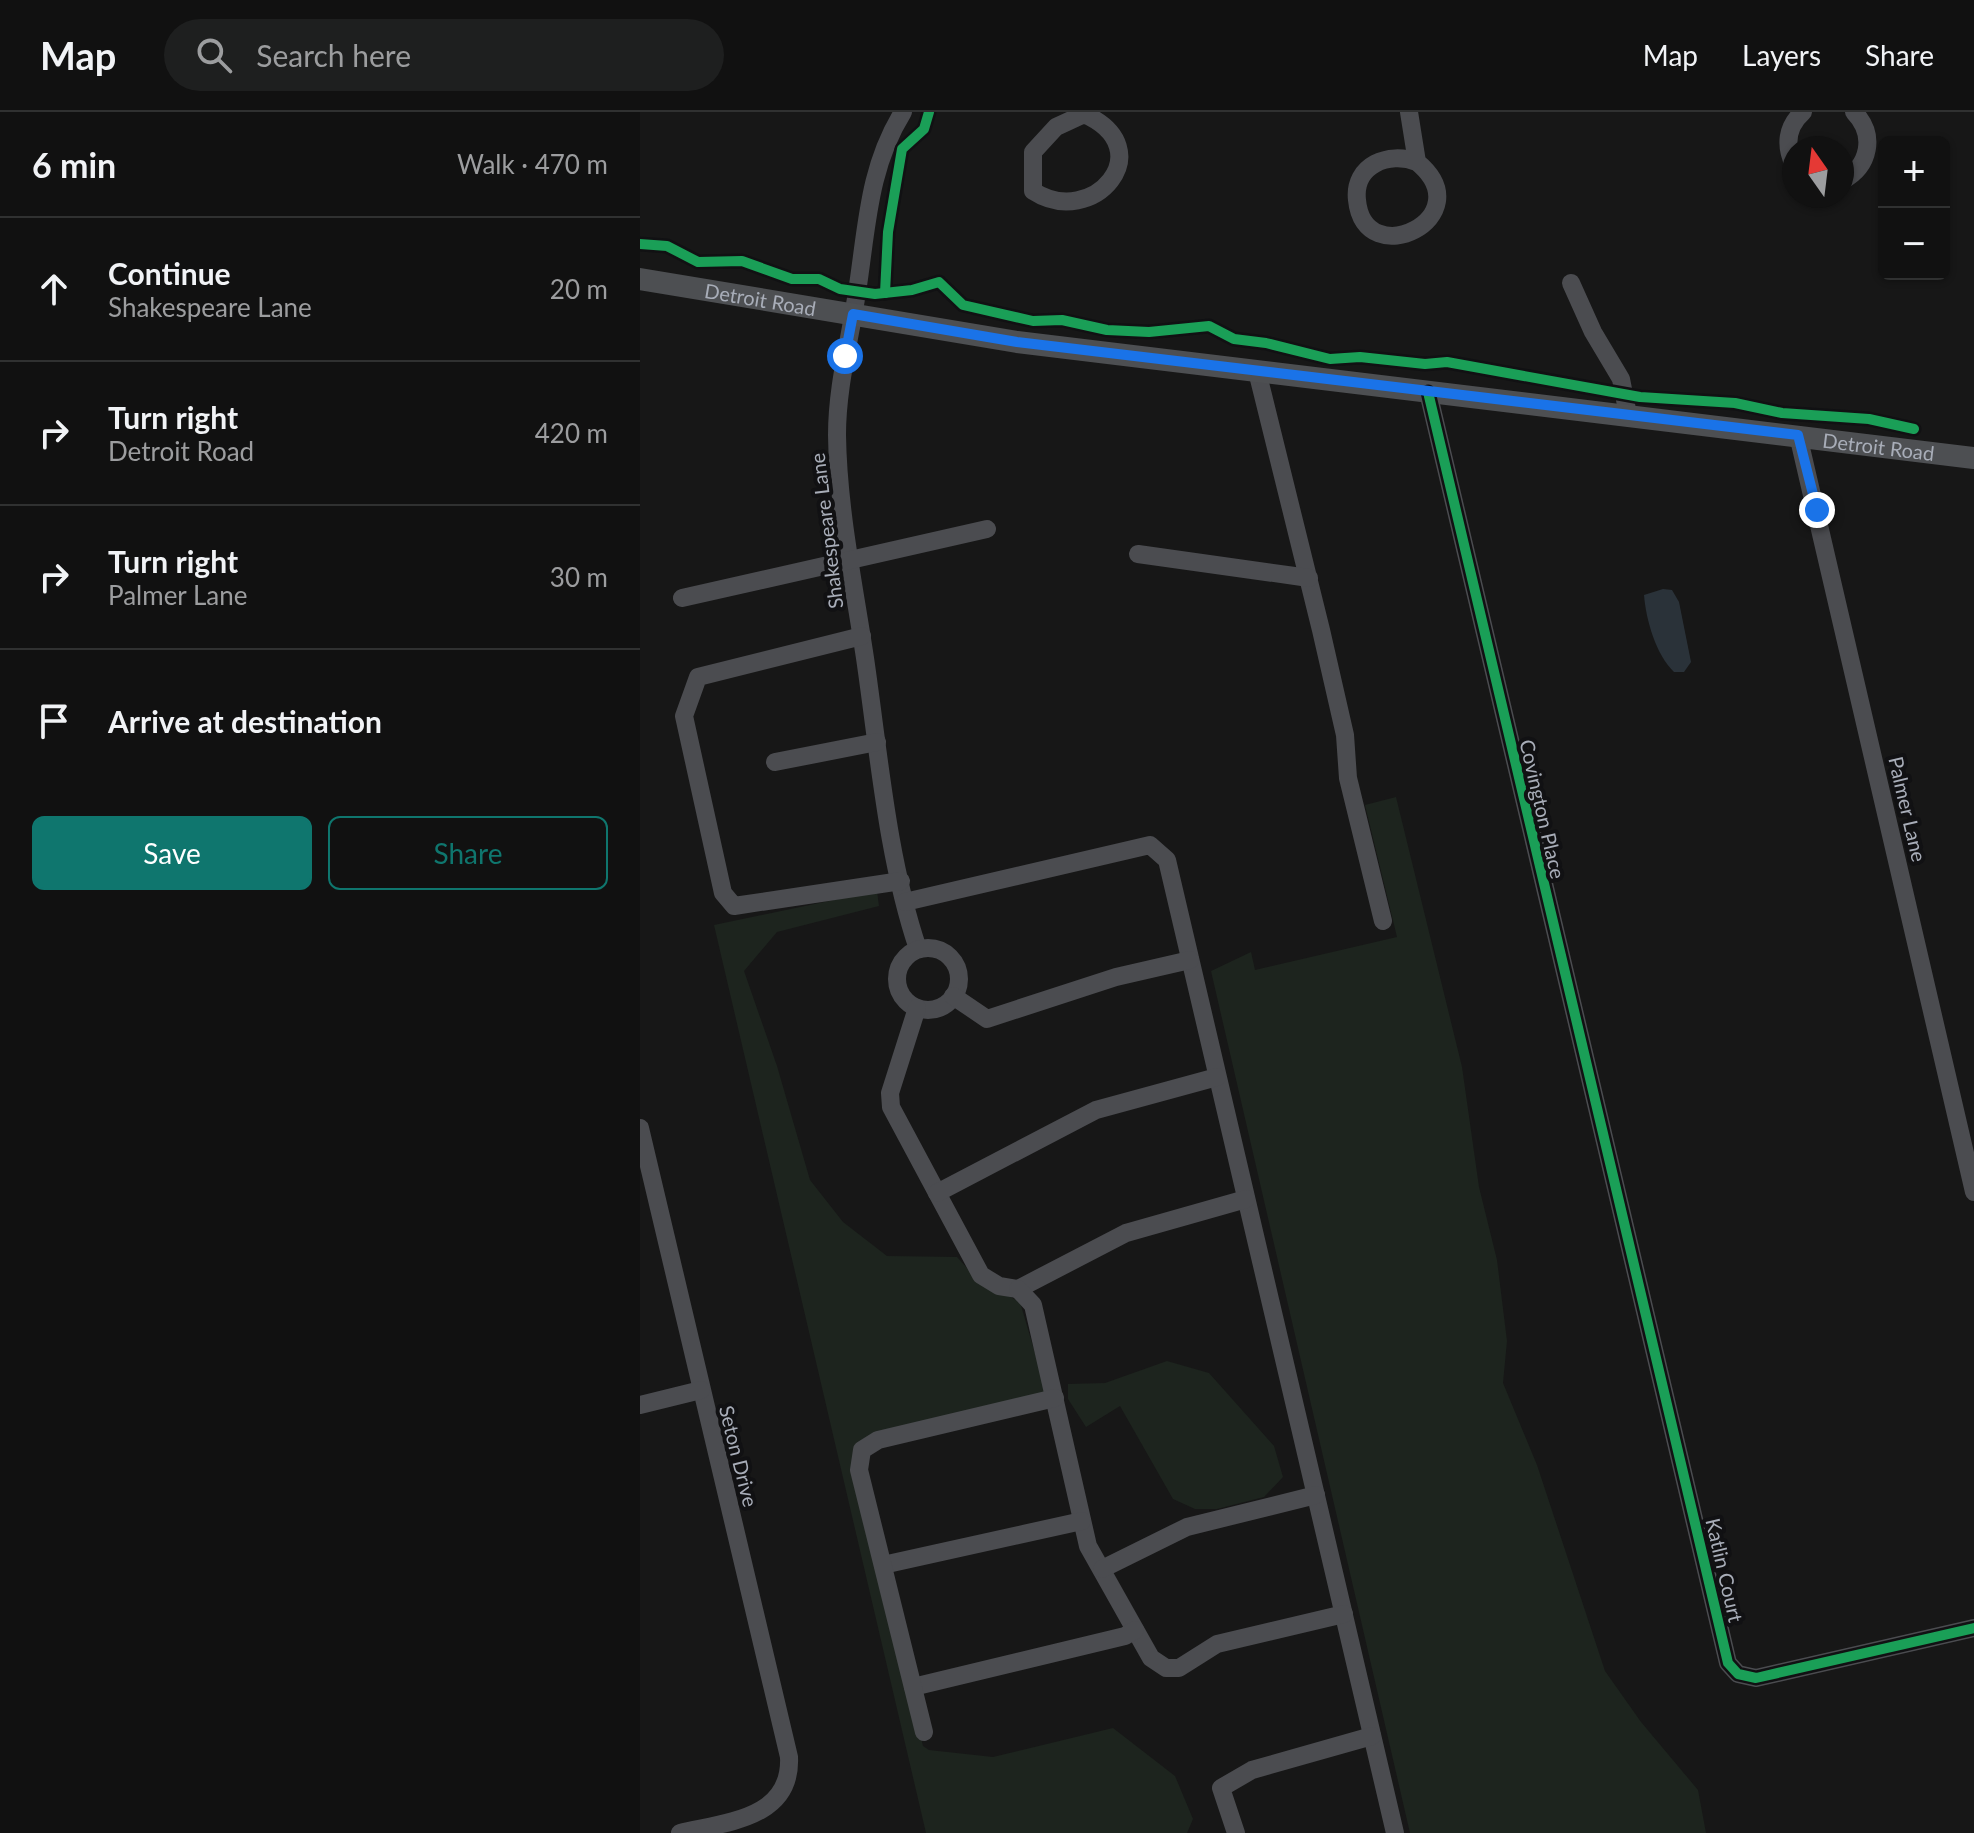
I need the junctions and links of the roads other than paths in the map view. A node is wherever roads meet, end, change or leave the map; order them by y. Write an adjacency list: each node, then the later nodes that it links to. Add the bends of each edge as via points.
1 (903, 112): 11 (street, Shakespeare Lane, via 882,150 871,187)
2 (1409, 112): 7 (street)
3 (1803, 112): 6 (street)
4 (1854, 112): 8 (street, via 1867,131 1867,156)
5 (1085, 113): 5 (street, via 1056,127 1033,152 1033,191 1040,196 1082,198 1112,183 1119,162 1114,137)
6 (1788, 136)
7 (1417, 162): 7 (street, via 1384,159 1359,182 1361,215 1376,231 1409,235 1434,212 1436,190)
8 (1854, 172)
9 (640, 279): 11 (main road, Detroit Road)
10 (1571, 283): 14 (street, via 1621,379)
11 (853, 314): 12 (main road, Detroit Road, via 1017,342); 19 (street, Shakespeare Lane, via 838,408 840,485)
12 (1257, 371): 13 (main road, Detroit Road); 20 (street)
13 (1428, 392): 14 (main road, Detroit Road); 37 (street, Covington Place)
14 (1628, 415): 15 (main road, Detroit Road)
15 (1798, 435): 16 (main road, Detroit Road); 34 (street, Palmer Lane)
16 (1974, 458)
17 (987, 529): 19 (street)
18 (1138, 554): 20 (street)
19 (851, 559): 21 (street); 22 (street, Shakespeare Lane)
20 (1309, 578): 27 (street, via 1345,735 1348,778)
21 (682, 598)
22 (862, 636): 23 (street, Shakespeare Lane); 25 (street, via 698,677 684,716 723,893 734,906)
23 (877, 742): 24 (street); 25 (street, Shakespeare Lane)
24 (775, 762)
25 (901, 881): 26 (street, Shakespeare Lane)
26 (905, 902): 28 (street, Shakespeare Lane); 29 (street, via 1150,845 1167,860)
27 (1383, 921)
28 (918, 949): 30 (street, via 933,948 951,959 959,979); 31 (street, via 901,963 897,980 901,995)
29 (1190, 960): 30 (street, via 1116,977 987,1019); 32 (street)
30 (953, 996): 31 (street, via 938,1007)
31 (917, 1008): 35 (street, via 890,1093 891,1107)
32 (1217, 1077): 35 (street, via 1096,1110); 36 (street)
33 (640, 1128): 39 (street, Seton Drive)
34 (1974, 1192)
35 (937, 1193): 38 (street, via 981,1275)
36 (1246, 1199): 38 (street, via 1126,1233); 42 (street)
37 (1627, 1234): 47 (street, Katlin Court, via 1731,1668 1756,1678)
38 (1018, 1289): 40 (street, via 1033,1305)
39 (701, 1390): 41 (street); 52 (street, Seton Drive, via 789,1769 781,1794 758,1814)
40 (1055, 1398): 43 (street); 44 (street, via 878,1440 862,1450 859,1470)
41 (640, 1405)
42 (1316, 1495): 45 (street, via 1187,1527); 46 (street)
43 (1082, 1521): 44 (street); 45 (street, via 1088,1546)
44 (883, 1565): 49 (street)
45 (1102, 1569): 48 (street)
46 (1344, 1614): 48 (street, via 1217,1644 1179,1668 1166,1668 1151,1658); 51 (street)
47 (1974, 1628)
48 (1135, 1630): 49 (street)
49 (913, 1687): 50 (street)
50 (924, 1732)
51 (1372, 1736): 53 (street, via 1252,1770 1221,1788); 54 (street)
52 (680, 1833)
53 (1236, 1833)
54 (1395, 1833)

